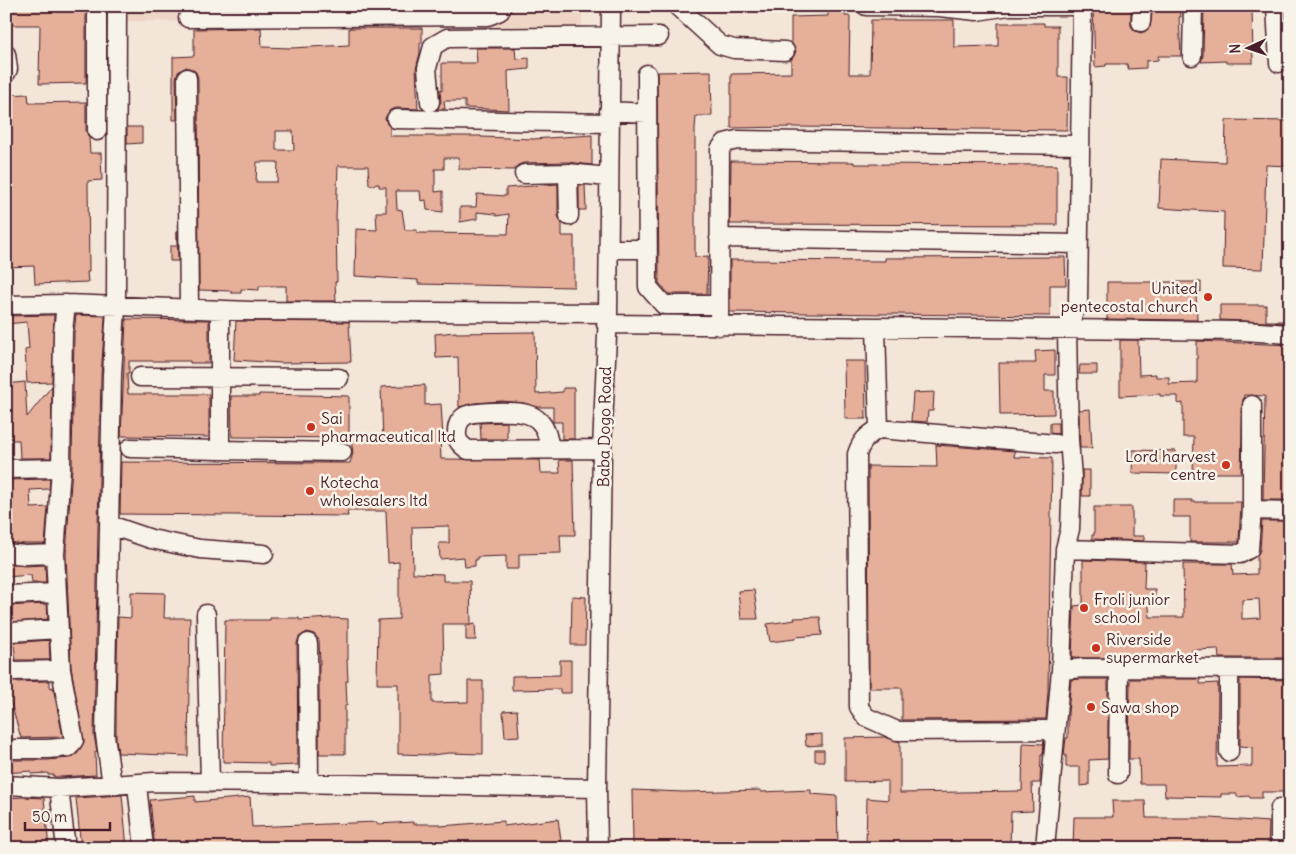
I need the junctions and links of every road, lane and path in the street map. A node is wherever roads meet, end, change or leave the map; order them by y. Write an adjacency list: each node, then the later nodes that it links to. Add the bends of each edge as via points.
1 (97, 6): 21 (street)
2 (117, 6): 22 (street)
3 (502, 6): 10 (street, via 500,11 488,16)
4 (611, 6): 13 (street, Baba Dogo Road)
5 (677, 6): 14 (street, via 720,45 734,49)
6 (866, 6): 7 (street, via 977,11 1009,6)
7 (1082, 6): 28 (street)
8 (1193, 6): 16 (street)
9 (1276, 6): 17 (street)
10 (288, 12): 11 (street)
11 (188, 18)
12 (659, 36): 13 (street)
13 (610, 37): 23 (street, via 447,38 433,46 427,68); 25 (street, Baba Dogo Road)
14 (785, 51)
15 (6, 54): 18 (street)
16 (1192, 56)
17 (1279, 63)
18 (6, 73)
19 (647, 74): 24 (street)
20 (187, 78): 41 (street)
21 (97, 95): 22 (street); 27 (street)
22 (116, 95): 40 (street)
23 (430, 102)
24 (647, 113): 25 (street); 36 (street)
25 (609, 117): 26 (street); 31 (street, Baba Dogo Road)
26 (396, 120)
27 (97, 131)
28 (1079, 145): 33 (street, via 737,140 725,143 720,149); 34 (street)
29 (568, 173): 30 (street); 31 (street); 32 (street)
30 (524, 174)
31 (608, 177): 35 (street, Baba Dogo Road)
32 (570, 216)
33 (719, 238): 34 (street); 39 (street)
34 (1078, 244): 46 (street, via 1078,302)
35 (609, 249): 36 (street); 43 (street, Baba Dogo Road)
36 (647, 249): 39 (street, via 648,287 664,305)
37 (66, 304): 38 (street); 40 (street); 59 (street)
38 (6, 305)
39 (718, 305): 44 (street)
40 (116, 307): 41 (street); 63 (street)
41 (189, 309): 42 (street)
42 (220, 310): 43 (street); 49 (street)
43 (607, 318): 44 (street); 56 (street, Baba Dogo Road)
44 (719, 326): 45 (street)
45 (876, 328): 46 (street); 52 (street)
46 (1067, 330): 47 (street); 64 (street, via 1072,477 1070,529)
47 (1290, 334)
48 (140, 377): 49 (street)
49 (220, 378): 50 (street); 57 (street)
50 (340, 378)
51 (1252, 405): 61 (street)
52 (879, 430): 53 (street); 80 (street, via 868,434 857,454 859,707 866,718 897,731)
53 (1056, 444)
54 (130, 448): 57 (street)
55 (550, 449): 55 (street, via 468,450 456,438 457,425 466,414 521,412 540,422); 56 (street)
56 (602, 449): 90 (street, Baba Dogo Road)
57 (220, 450): 58 (street)
58 (342, 452)
59 (62, 468): 60 (street); 66 (street)
60 (6, 469)
61 (1252, 509): 62 (street); 64 (street, via 1249,549 1240,554)
62 (1290, 511)
63 (110, 525): 67 (street, via 151,539 200,549); 87 (street, via 106,735)
64 (1065, 549): 78 (street)
65 (6, 553): 66 (street)
66 (55, 554): 68 (street)
67 (264, 554)
68 (57, 593): 69 (street); 71 (street)
69 (6, 595)
70 (206, 614): 84 (street)
71 (58, 630): 72 (street); 77 (street)
72 (11, 632)
73 (308, 643): 85 (street)
74 (6, 666): 77 (street, via 13,671)
75 (1119, 669): 78 (street); 79 (street); 83 (street)
76 (1290, 669): 79 (street)
77 (61, 670): 81 (street, via 74,737 70,747)
78 (1061, 670): 95 (street)
79 (1229, 670): 82 (street)
80 (1046, 730)
81 (6, 749)
82 (1229, 752)
83 (1118, 774)
84 (210, 783): 85 (street); 88 (street, via 154,782)
85 (309, 784): 90 (street)
86 (6, 785): 89 (street)
87 (112, 785): 88 (street); 89 (street)
88 (137, 785): 93 (street)
89 (59, 788): 92 (street)
90 (597, 788): 94 (street, Baba Dogo Road)
91 (1280, 808): 96 (street)
92 (66, 848)
93 (144, 848)
94 (598, 848)
95 (1045, 848)
96 (1280, 848)

